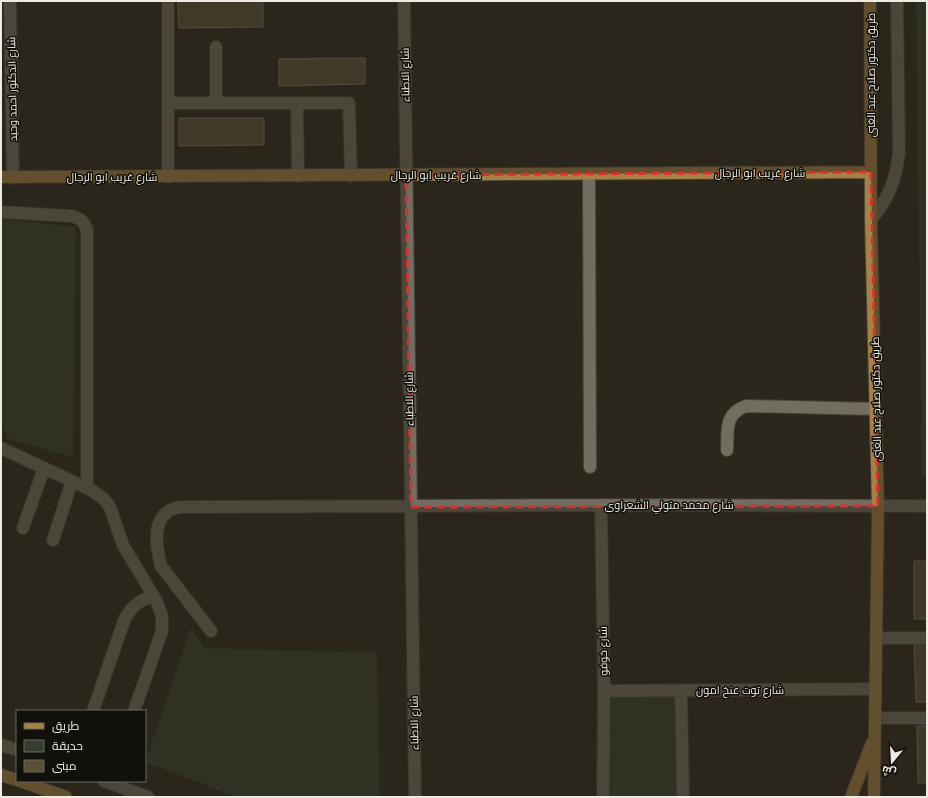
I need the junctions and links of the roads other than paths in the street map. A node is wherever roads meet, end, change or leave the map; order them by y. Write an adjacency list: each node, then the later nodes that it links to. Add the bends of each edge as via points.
1 (10, 1): 16 (street, شارع الدكتور احمد وحيد)
2 (168, 1): 7 (street)
3 (404, 1): 12 (street, شارع الاطباء)
4 (870, 1): 10 (main road, طريق دكتور صلاح عبد الغنى)
5 (897, 1): 18 (street, via 897,167 888,196)
6 (216, 47): 8 (street)
7 (168, 103): 8 (street); 15 (street)
8 (216, 103): 9 (street)
9 (297, 103): 13 (street); 14 (street, via 349,103)
10 (871, 172): 11 (main road, شارع غريب ابو الرجال); 18 (main road, طريق دكتور صلاح عبد الغنى)
11 (589, 174): 12 (main road, شارع غريب ابو الرجال); 22 (street)
12 (406, 175): 14 (main road, شارع غريب ابو الرجال); 29 (street, شارع الاطباء)
13 (298, 176): 14 (main road, شارع غريب ابو الرجال); 15 (main road, شارع غريب ابو الرجال)
14 (351, 176)
15 (168, 177): 16 (main road, شارع غريب ابو الرجال)
16 (7, 178)
17 (1, 212): 25 (street, via 71,216 79,218 87,230)
18 (871, 220): 19 (main road, طريق دكتور صلاح عبد الغنى)
19 (876, 409): 21 (street, via 746,406 732,414); 27 (main road, طريق دكتور صلاح عبد الغنى)
20 (1, 448): 23 (street)
21 (727, 450)
22 (590, 467)
23 (44, 468): 24 (street); 30 (street)
24 (72, 481): 25 (street); 31 (street)
25 (87, 488): 32 (street, via 97,493 110,507 123,545)
26 (601, 505): 27 (street, شارع محمد متولي الشعراوى); 29 (street, شارع محمد متولي الشعراوى); 38 (street, شارع خوفو)
27 (878, 506): 28 (street, شارع محمد متولي الشعراوى); 34 (main road, طريق دكتور صلاح عبد الغنى)
28 (927, 506)
29 (411, 507): 33 (street, شارع محمد متولي الشعراوى, via 178,507 167,512 159,522 157,545 161,566); 53 (street, شارع الاطباء)
30 (23, 528)
31 (53, 540)
32 (153, 596): 39 (street, via 139,601 125,618); 40 (street, via 162,616 162,631)
33 (211, 631)
34 (877, 638): 35 (street); 36 (main road, طريق دكتور صلاح عبد الغنى)
35 (927, 638)
36 (876, 689): 37 (street, شارع توت عنخ امون); 41 (main road, طريق دكتور صلاح عبد الغنى)
37 (681, 690): 38 (street, شارع توت عنخ امون); 55 (street)
38 (604, 691): 54 (street, شارع خوفو)
39 (93, 710)
40 (134, 710)
41 (876, 718): 42 (street); 43 (main road, طريق دكتور صلاح عبد الغنى)
42 (927, 718)
43 (876, 734): 50 (main road, طريق دكتور صلاح عبد الغنى); 56 (main road)
44 (1, 745): 45 (street)
45 (16, 750)
46 (1, 775): 47 (main road)
47 (16, 780)
48 (21, 782): 51 (main road)
49 (107, 782): 52 (street)
50 (875, 794)
51 (66, 797)
52 (148, 797)
53 (414, 797)
54 (603, 797)
55 (683, 797)
56 (851, 797)

